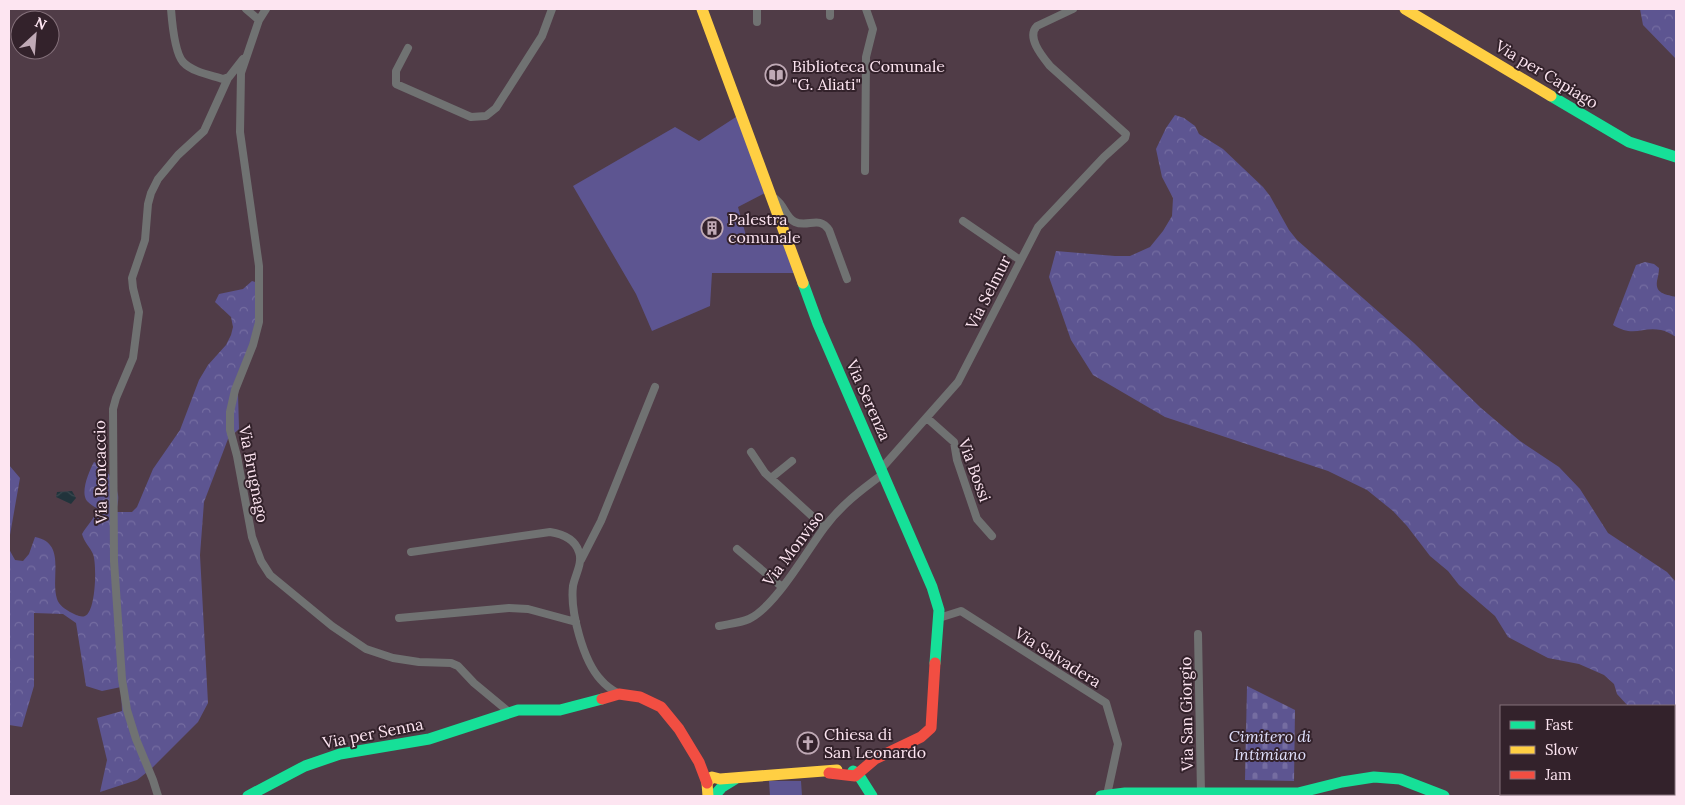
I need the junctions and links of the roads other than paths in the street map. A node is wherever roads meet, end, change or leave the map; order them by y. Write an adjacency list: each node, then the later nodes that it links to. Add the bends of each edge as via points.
1 (172, 9): 14 (street, via 178,53 184,63 223,80)
2 (246, 9): 10 (street)
3 (266, 9): 10 (street, Via Brugnago)
4 (552, 9): 12 (street, via 542,36 496,108 486,116 471,116 396,84 396,71)
5 (702, 9): 17 (street, Via Serenza)
6 (757, 9): 11 (street)
7 (866, 9): 16 (street, via 873,29 866,57)
8 (1073, 9): 19 (street, Via Selmur, via 1037,26 1032,37 1050,66 1126,134 1126,138 1038,227)
9 (1405, 9): 15 (street, Via per Capiago, via 1630,142)
10 (259, 20): 13 (street, Via Brugnago)
11 (758, 22)
12 (408, 48)
13 (247, 56): 14 (street, Via Roncaccio); 39 (street, Via Brugnago, via 241,73 240,132 259,266 259,322 234,390 230,430 252,537 261,561 270,575 337,630 366,649 394,658 452,663)
14 (228, 78): 46 (street, Via Roncaccio, via 204,130 178,155 151,192 145,240 132,278 139,312 133,358 116,398 112,424 114,560 122,679 127,710)
15 (1676, 157)
16 (865, 171)
17 (771, 196): 20 (street, via 780,200 789,218 796,223 825,224); 25 (street, Via Serenza, via 818,324)
18 (963, 221): 19 (street)
19 (1020, 260): 22 (street, Via Selmur, via 958,382)
20 (847, 279)
21 (655, 387): 31 (street, via 601,520)
22 (927, 418): 25 (street, Via Selmur); 28 (street, Via Bossi, via 954,442 977,519)
23 (751, 452): 26 (street)
24 (792, 461): 26 (street)
25 (882, 472): 27 (street, Via Monviso); 34 (street, Via Serenza, via 932,587)
26 (771, 478): 27 (street)
27 (824, 527): 32 (street, Via Monviso)
28 (992, 536)
29 (737, 548): 32 (street)
30 (411, 552): 31 (street, via 550,532 559,533 576,544)
31 (580, 562): 35 (street, via 572,599)
32 (782, 587): 36 (street, Via Monviso, via 768,604 748,619)
33 (399, 618): 35 (street, via 508,608 528,609)
34 (939, 618): 42 (street, Via Serenza, via 931,728 921,737 868,763); 49 (street, Via Salvadera, via 961,612 1106,703 1118,744)
35 (576, 622): 38 (street, via 592,666 600,679)
36 (718, 626)
37 (1198, 634): 44 (street, Via San Giorgio)
38 (619, 694): 39 (street, Via per Senna, via 560,710); 43 (street, via 640,697 661,707 679,729)
39 (509, 712): 47 (street, Via per Senna, via 430,739 321,760)
40 (817, 771): 41 (street); 42 (street, via 843,769); 43 (street, via 738,778)
41 (830, 773): 42 (street, via 851,777); 48 (street, via 855,782)
42 (858, 774): 48 (street)
43 (714, 787)
44 (1201, 793): 45 (street); 49 (street)
45 (1300, 794): 50 (street, via 1374,777 1400,779)
46 (158, 796)
47 (248, 796)
48 (870, 796)
49 (1104, 796)
50 (1444, 796)

